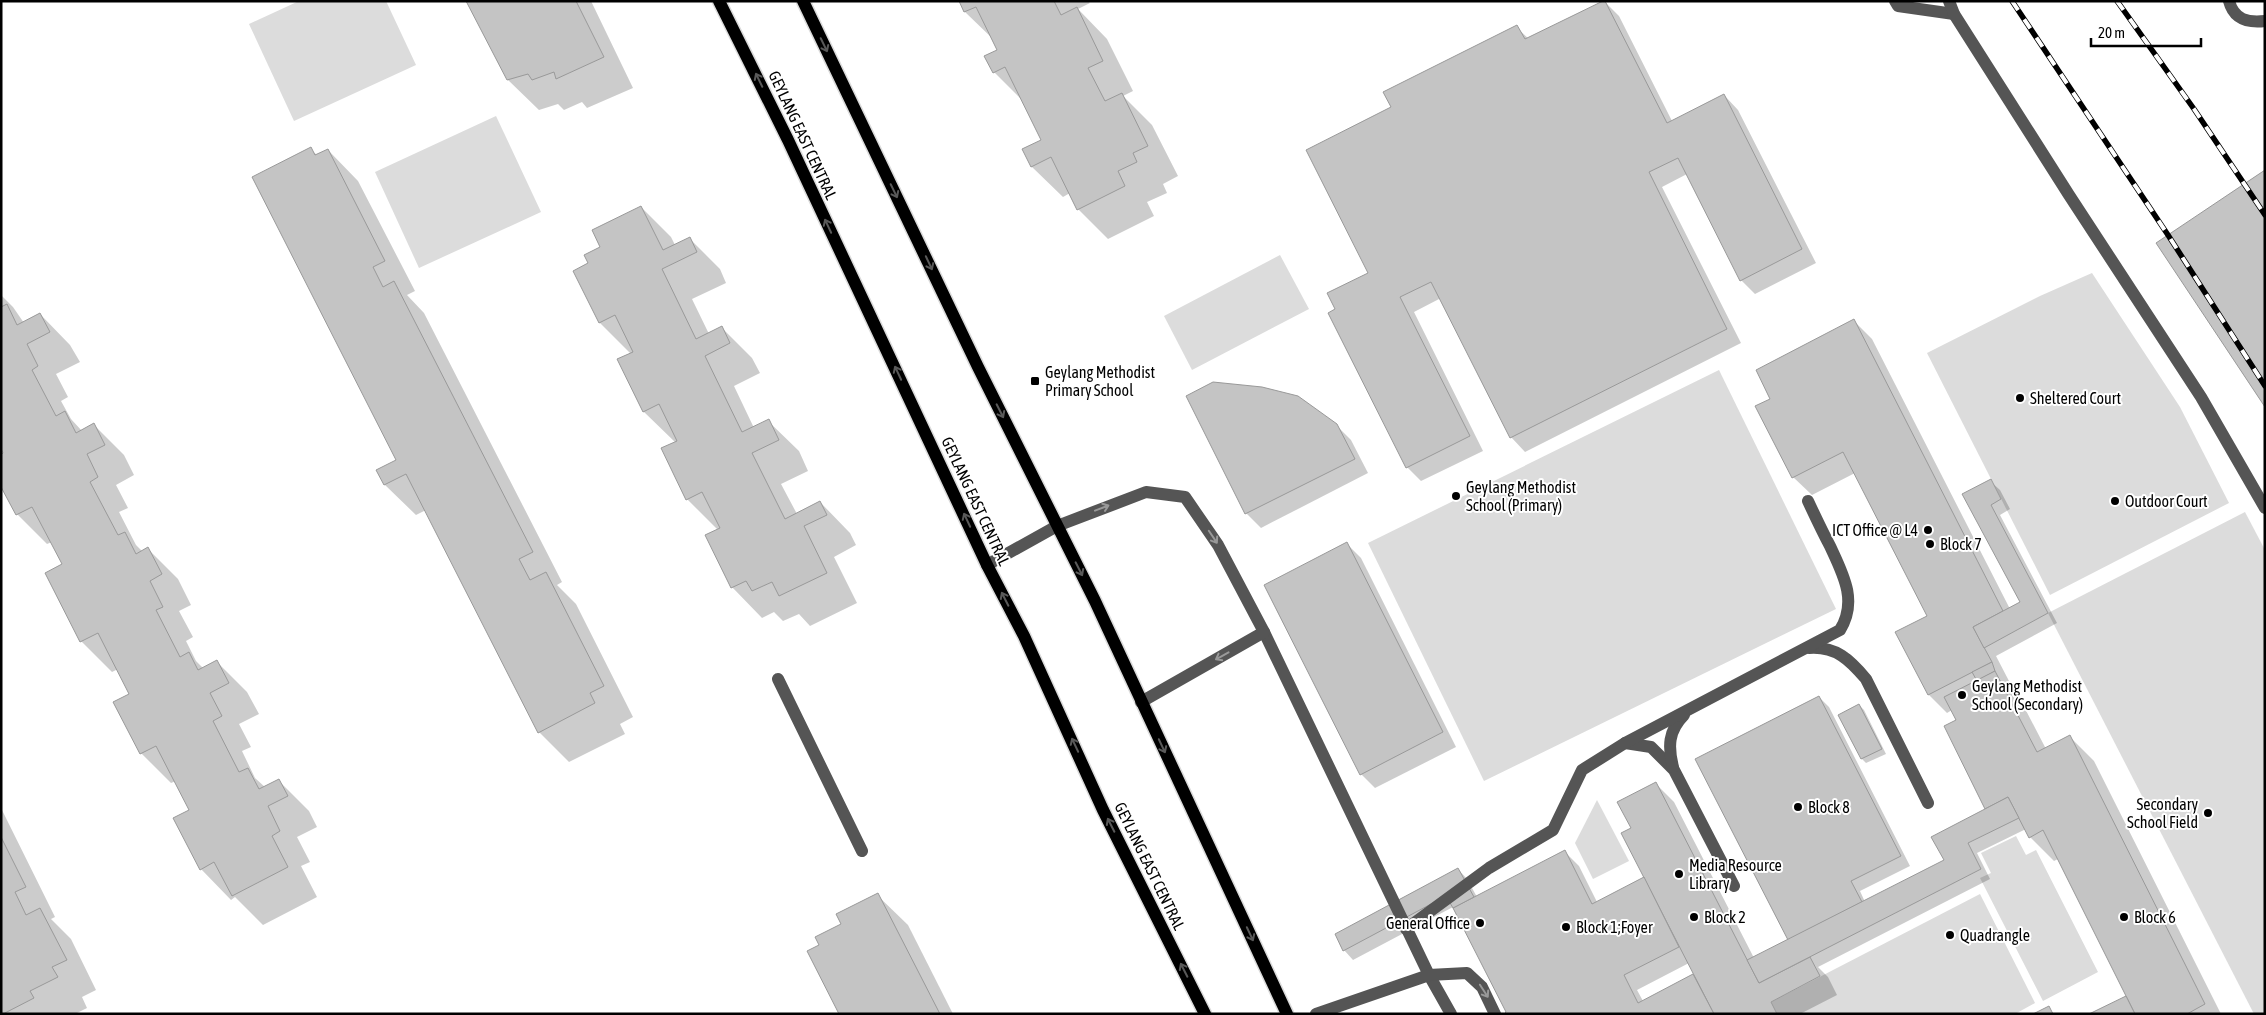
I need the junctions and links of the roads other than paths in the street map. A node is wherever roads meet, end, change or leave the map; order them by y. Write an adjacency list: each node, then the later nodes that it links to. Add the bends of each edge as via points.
1 (719, 1): 11 (main road, GEYLANG EAST CENTRAL, one-way to 1, via 788,140)
2 (803, 1): 10 (main road, one-way to 10)
3 (1895, 1): 6 (street, via 1898,6)
4 (1949, 1): 6 (street)
5 (2229, 1): 7 (street, via 2240,18 2249,23)
6 (1954, 14): 9 (street, via 2201,397)
7 (2265, 21)
8 (1808, 500): 13 (street, via 1846,580 1849,609 1840,630)
9 (2265, 508)
10 (1057, 526): 11 (street); 12 (street, one-way to 12, via 1146,492 1185,497 1218,545); 15 (main road, one-way to 15)
11 (987, 565): 24 (main road, GEYLANG EAST CENTRAL, one-way to 11, via 1103,810 1024,636)
12 (1264, 632): 15 (street, one-way to 15); 22 (street)
13 (1804, 649): 16 (street); 19 (street, via 1821,647 1839,653 1852,662 1866,679)
14 (778, 679): 20 (street)
15 (1141, 702): 25 (main road, one-way to 25)
16 (1690, 710): 17 (street); 18 (street, via 1674,725 1670,738 1669,751)
17 (1625, 743): 18 (street, via 1651,747); 22 (street, via 1582,770 1553,830 1489,868)
18 (1674, 770): 21 (street)
19 (1928, 803)
20 (862, 851)
21 (1734, 886)
22 (1406, 930): 23 (street)
23 (1429, 975): 26 (street); 27 (street); 28 (street, one-way to 28, via 1467,973 1482,987)
24 (1206, 1014)
25 (1287, 1014)
26 (1316, 1014)
27 (1451, 1014)
28 (1495, 1014)

